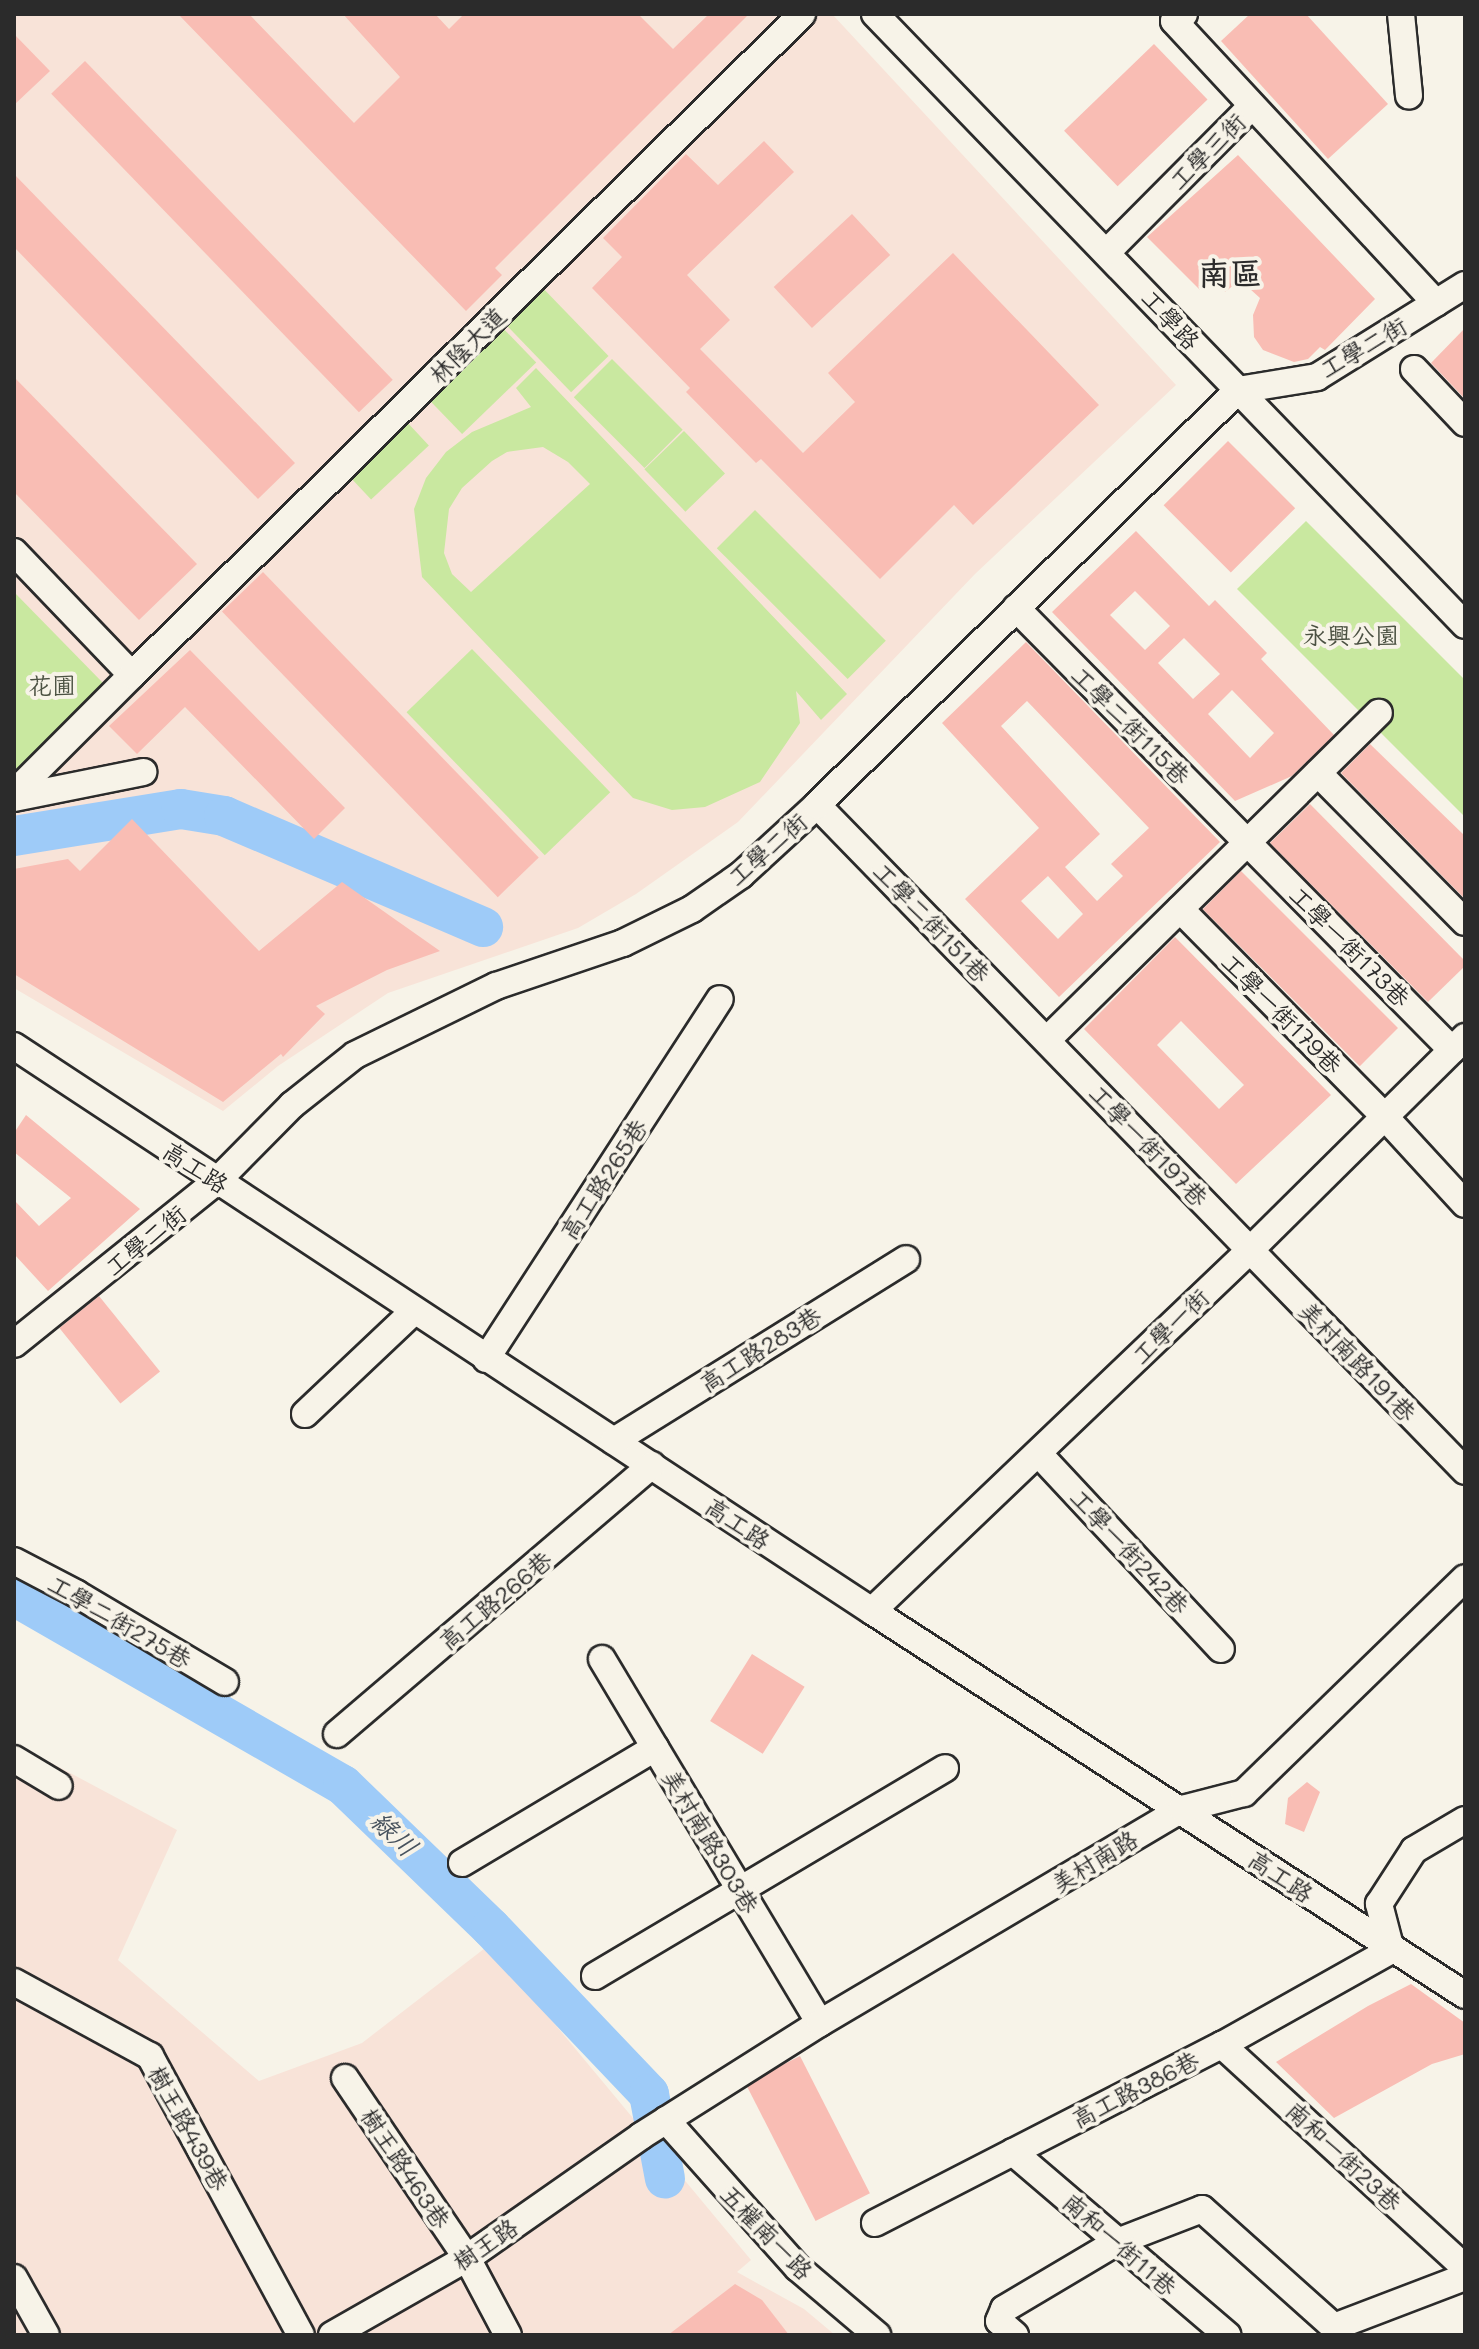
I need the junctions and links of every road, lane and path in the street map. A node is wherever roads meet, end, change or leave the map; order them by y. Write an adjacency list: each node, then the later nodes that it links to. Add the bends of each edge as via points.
1 (802, 14): 16 (street, 林陰大道)
2 (875, 14): 7 (street, 工學路)
3 (1401, 14): 5 (street)
4 (1176, 16): 6 (street, 工學三街)
5 (1409, 96)
6 (1251, 107): 7 (street, 工學三街); 9 (street)
7 (1108, 251): 11 (street, 工學路)
8 (1465, 285): 9 (street, 工學二街)
9 (1436, 303): 11 (street, 工學二街, via 1317,377)
10 (1414, 369): 12 (street)
11 (1238, 390): 14 (street, 工學二街); 15 (street, 工學路)
12 (1465, 423)
13 (14, 552): 16 (street)
14 (1016, 608): 21 (street, 工學二街); 22 (street, 工學二街115巷)
15 (1465, 625)
16 (132, 675): 20 (street, 林陰大道)
17 (1379, 713): 19 (street)
18 (143, 772): 20 (street)
19 (1318, 773): 22 (street); 24 (street)
20 (14, 796)
21 (817, 805): 26 (street, 工學二街151巷); 30 (street, 工學二街, via 741,875 692,909 623,943 496,986 355,1055 292,1105)
22 (1247, 843): 23 (street); 27 (street, 工學一街173巷)
23 (1180, 909): 26 (street); 29 (street, 工學一街179巷)
24 (1465, 922)
25 (720, 999): 36 (street, 高工路265巷)
26 (1047, 1040): 32 (street, 工學一街197巷)
27 (1459, 1044): 29 (street, 工學一街)
28 (14, 1046): 30 (street, 高工路)
29 (1385, 1117): 31 (street, 工學一街179巷); 32 (street, 工學一街)
30 (217, 1181): 34 (street, 高工路); 35 (street, 工學二街)
31 (1465, 1204)
32 (1250, 1250): 39 (street, 工學一街); 41 (street, 美村南路191巷)
33 (906, 1259): 38 (street, 高工路283巷)
34 (414, 1311): 36 (street, 高工路); 37 (street)
35 (14, 1344)
36 (486, 1359): 38 (street, 高工路)
37 (305, 1414)
38 (614, 1441): 40 (street, 高工路)
39 (1038, 1453): 44 (street, 工學一街); 45 (street, 工學一街242巷)
40 (652, 1465): 44 (street, 高工路); 48 (street, 高工路266巷)
41 (1465, 1471)
42 (14, 1561): 47 (street, 工學二街275巷)
43 (1465, 1578): 53 (street, 美村南路, via 1244,1793)
44 (872, 1611): 53 (street, 高工路)
45 (1221, 1649)
46 (602, 1659): 49 (street, 美村南路303巷)
47 (225, 1682)
48 (337, 1734)
49 (655, 1748): 55 (street); 56 (street, 美村南路303巷)
50 (14, 1759): 52 (street)
51 (945, 1768): 56 (street)
52 (59, 1786)
53 (1182, 1809): 57 (street, 高工路); 61 (street, 美村南路)
54 (1465, 1820): 57 (street, via 1414,1850 1379,1904)
55 (462, 1863)
56 (740, 1890): 58 (street); 61 (street, 美村南路303巷)
57 (1391, 1950): 60 (street, 高工路); 62 (street, 高工路386巷)
58 (595, 1976)
59 (14, 1982): 73 (street, 樹王路439巷, via 150,2056)
60 (1465, 1995)
61 (820, 2023): 64 (street, 美村南路)
62 (1222, 2045): 65 (street, 高工路386巷); 69 (street, 南和一街23巷)
63 (345, 2078): 68 (street, 樹王路463巷)
64 (677, 2114): 68 (street, 樹王路); 76 (street, 五權南一路, via 798,2268)
65 (1013, 2152): 66 (street, 高工路386巷); 67 (street, 南和一街11巷)
66 (875, 2223)
67 (1117, 2242): 70 (street, via 1202,2209 1334,2327); 77 (street, via 1004,2309 999,2321); 78 (street, 南和一街11巷)
68 (467, 2258): 74 (street, 樹王路); 75 (street, 樹王路463巷)
69 (1465, 2268)
70 (1465, 2277)
71 (14, 2278): 72 (street)
72 (46, 2335)
73 (301, 2335)
74 (332, 2335)
75 (508, 2335)
76 (877, 2335)
77 (1015, 2335)
78 (1227, 2335)

